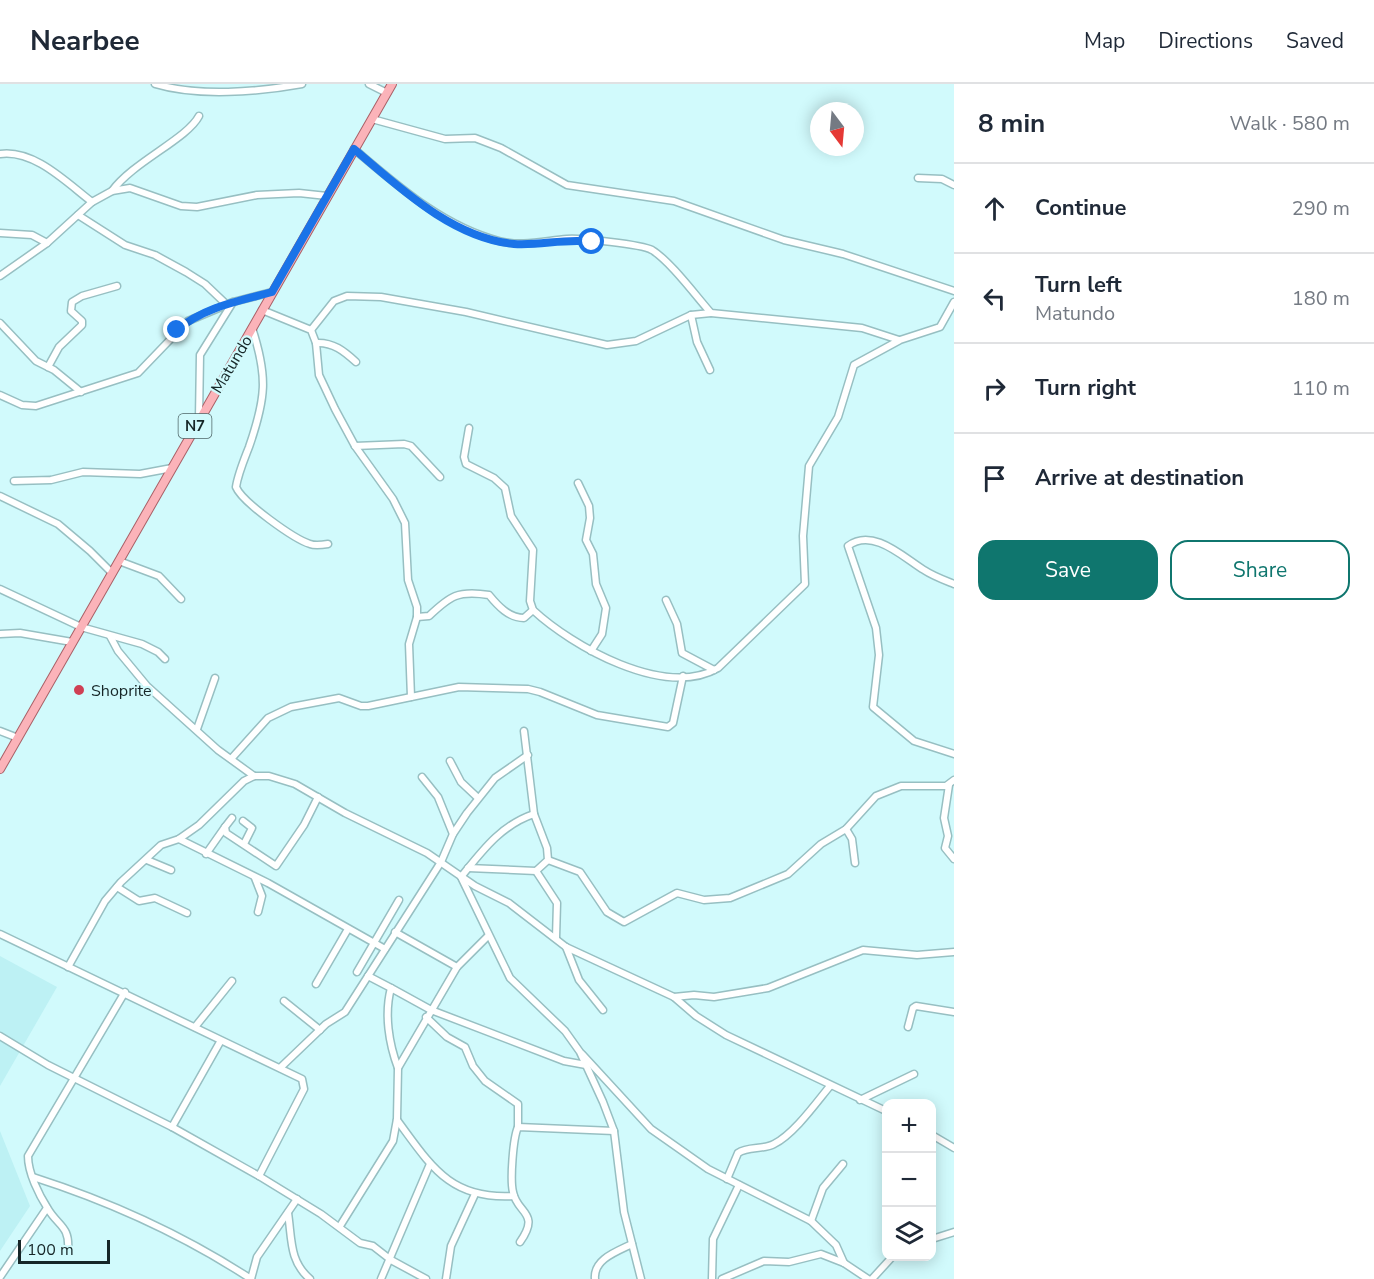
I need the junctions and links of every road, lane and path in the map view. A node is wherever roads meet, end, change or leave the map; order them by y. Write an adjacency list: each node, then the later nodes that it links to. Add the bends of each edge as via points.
1 (155, 84): 2 (street, via 196,90 259,91)
2 (302, 84)
3 (369, 84): 5 (street)
4 (392, 84): 5 (main road, Matundo / N7)
5 (387, 93): 7 (main road, Matundo / N7)
6 (199, 116): 12 (street, via 190,127 126,174)
7 (372, 119): 8 (main road, Matundo / N7); 20 (street, via 445,139 475,138 567,185 674,201 784,240 843,254)
8 (354, 149): 13 (main road, Matundo / N7); 25 (street, via 436,214 500,242 573,239 650,249)
9 (0, 154): 14 (street, via 27,158)
10 (918, 178): 11 (street)
11 (954, 184)
12 (112, 191): 13 (street, via 130,188 181,206 197,207 257,195); 14 (street)
13 (327, 196): 21 (main road, Matundo / N7)
14 (92, 202): 15 (street)
15 (78, 215): 17 (street); 23 (street, via 123,244 186,272)
16 (0, 233): 17 (street, via 32,236)
17 (47, 243): 18 (street)
18 (0, 276)
19 (117, 286): 33 (street, via 72,302 70,311 82,321 82,326 59,347)
20 (954, 291)
21 (272, 292): 23 (street); 24 (main road, Matundo / N7)
22 (954, 302): 30 (street, via 939,327)
23 (230, 303): 35 (street, via 188,321 138,373); 37 (street, via 200,355)
24 (262, 310): 28 (main road, Matundo / N7); 29 (street)
25 (711, 313): 26 (street); 30 (street, via 862,328)
26 (691, 315): 29 (street, via 636,341 607,345 465,312 381,297 346,296 334,301); 34 (street)
27 (0, 323): 33 (street, via 26,353)
28 (252, 328): 37 (main road, Matundo / N7); 45 (street, via 264,377 259,417 236,487 248,504 290,533 312,545)
29 (311, 330): 31 (street)
30 (900, 340): 60 (street, via 854,365 838,417 810,464 803,536 805,584)
31 (316, 343): 32 (street, via 342,350); 39 (street, via 321,380)
32 (356, 362)
33 (48, 367): 35 (street)
34 (710, 370)
35 (81, 392): 36 (street, via 29,407)
36 (0, 395)
37 (199, 418): 40 (main road, Matundo / N7)
38 (469, 428): 52 (street, via 466,464 494,477 505,488 511,516 533,550)
39 (355, 446): 41 (street, via 411,446); 53 (street, via 405,523 408,580)
40 (172, 468): 42 (street, via 140,474 83,472 51,480); 46 (main road, Matundo / N7)
41 (440, 477)
42 (14, 481)
43 (578, 483): 58 (street, via 589,506 586,540 594,554 596,584 606,608 603,634)
44 (0, 496): 47 (street, via 52,521)
45 (328, 544)
46 (119, 561): 47 (main road, Matundo / N7); 50 (street, via 159,576)
47 (112, 573): 54 (main road, Matundo / N7)
48 (954, 584): 68 (street, via 890,547 868,542 848,546 876,627 879,655 873,707 914,741)
49 (0, 589): 54 (street)
50 (181, 599)
51 (666, 600): 60 (street, via 677,624 682,653)
52 (533, 610): 53 (street, via 518,618 498,607 489,595 470,593 452,596 429,616); 58 (street)
53 (417, 617): 63 (street, via 409,644)
54 (81, 627): 56 (street); 57 (main road, Matundo / N7)
55 (0, 634): 57 (street, via 20,633)
56 (110, 636): 59 (street, via 142,644); 64 (street, via 117,651 147,686)
57 (72, 642): 67 (main road, Matundo / N7)
58 (591, 651): 61 (street, via 649,672)
59 (165, 659)
60 (714, 670): 61 (street)
61 (682, 676): 63 (street, via 673,723 668,727 597,715 534,690 465,687)
62 (215, 678): 64 (street)
63 (411, 697): 70 (street, via 368,706 339,699 291,707 268,717)
64 (197, 729): 70 (street)
65 (0, 731): 67 (street)
66 (524, 731): 69 (street)
67 (18, 738): 72 (main road, Matundo / N7)
68 (954, 754)
69 (528, 755): 77 (street, via 500,773); 78 (street)
70 (231, 759): 73 (street)
71 (450, 761): 77 (street, via 461,782)
72 (0, 769)
73 (254, 776): 76 (street, via 282,779); 84 (street)
74 (422, 777): 83 (street, via 438,796)
75 (951, 783): 82 (street, via 912,785 876,796); 89 (street, via 944,818 948,836 945,848)
76 (318, 797): 85 (street, via 276,866); 90 (street)
77 (478, 798): 83 (street)
78 (534, 814): 88 (street); 92 (street, via 504,829)
79 (232, 818): 81 (street)
80 (243, 821): 85 (street, via 252,828)
81 (225, 827): 85 (street, via 226,833); 86 (street)
82 (846, 829): 88 (street, via 778,878 715,901 677,893 624,922 607,912 580,872); 91 (street, via 852,839)
83 (453, 834): 90 (street)
84 (179, 839): 86 (street); 87 (street, via 161,845)
85 (244, 844)
86 (206, 854): 95 (street)
87 (147, 860): 93 (street); 97 (street)
88 (548, 860): 94 (street)
89 (954, 860)
90 (441, 862): 96 (street); 102 (street)
91 (855, 863)
92 (468, 868): 94 (street); 96 (street)
93 (171, 870)
94 (536, 871): 105 (street, via 557,903)
95 (255, 877): 99 (street, via 262,896); 101 (street)
96 (461, 877): 104 (street); 105 (street, via 509,903)
97 (117, 887): 100 (street, via 139,901 155,898); 110 (street)
98 (399, 900): 106 (street)
99 (258, 912)
100 (188, 913)
101 (348, 929): 106 (street); 115 (street)
102 (395, 932): 108 (street); 111 (street)
103 (0, 934): 110 (street)
104 (488, 936): 111 (street); 129 (street, via 510,978 565,1031)
105 (556, 938): 107 (street)
106 (374, 943): 108 (street); 112 (street)
107 (566, 947): 118 (street); 121 (street, via 579,980)
108 (385, 950): 113 (street)
109 (954, 952): 118 (street, via 917,955 863,950 768,988 714,998)
110 (68, 967): 117 (street)
111 (457, 967): 120 (street)
112 (357, 972)
113 (368, 976): 116 (street); 126 (street, via 345,1012)
114 (232, 981): 124 (street)
115 (316, 984)
116 (391, 988): 120 (street); 132 (street, via 390,1042)
117 (125, 992): 124 (street); 134 (street)
118 (674, 997): 135 (street, via 726,1035)
119 (284, 1001): 126 (street)
120 (431, 1010): 123 (street); 130 (street, via 564,1062)
121 (603, 1010)
122 (954, 1012): 125 (street, via 916,1006 912,1008)
123 (426, 1017): 132 (street); 140 (street, via 447,1037 465,1047 485,1081 518,1104)
124 (195, 1027): 128 (street)
125 (909, 1028)
126 (320, 1030): 131 (street)
127 (0, 1036): 134 (street)
128 (220, 1042): 131 (street); 139 (street)
129 (580, 1052): 130 (street); 148 (street, via 651,1129 686,1156)
130 (586, 1065): 141 (street)
131 (280, 1068): 146 (street, via 302,1079 304,1086)
132 (398, 1068): 138 (street)
133 (914, 1074): 136 (street)
134 (75, 1079): 139 (street); 147 (street, via 30,1151 28,1161)
135 (830, 1086): 136 (street); 148 (street, via 779,1142 740,1151)
136 (860, 1100): 137 (street)
137 (882, 1109)
138 (397, 1119): 144 (street); 156 (street, via 393,1141)
139 (172, 1127): 146 (street)
140 (518, 1127): 141 (street); 151 (street)
141 (614, 1131): 160 (street)
142 (936, 1137): 143 (street)
143 (954, 1147)
144 (430, 1164): 150 (street, via 462,1190); 162 (street)
145 (843, 1164): 155 (street, via 823,1188)
146 (259, 1176): 152 (street)
147 (33, 1177): 153 (street); 166 (street, via 90,1197 175,1236)
148 (727, 1179): 149 (street)
149 (739, 1185): 155 (street); 173 (street, via 712,1239)
150 (475, 1194): 151 (street); 170 (street, via 451,1246)
151 (514, 1196): 159 (street, via 528,1218 527,1231)
152 (297, 1199): 154 (street); 156 (street)
153 (47, 1208): 161 (street, via 63,1225); 165 (street)
154 (288, 1213): 166 (street, via 257,1257); 167 (street, via 293,1258)
155 (811, 1221): 164 (street, via 836,1245)
156 (340, 1226): 162 (street)
157 (954, 1232): 158 (street)
158 (936, 1238)
159 (520, 1242)
160 (632, 1244): 171 (street, via 604,1259); 172 (street)
161 (68, 1250)
162 (391, 1260): 168 (street); 169 (street)
163 (889, 1261): 176 (street)
164 (844, 1263): 174 (street, via 821,1254 789,1262 764,1261); 175 (street)
165 (0, 1277)
166 (251, 1279)
167 (310, 1279)
168 (381, 1279)
169 (426, 1279)
170 (446, 1279)
171 (595, 1279)
172 (641, 1279)
173 (712, 1279)
174 (722, 1279)
175 (868, 1279)
176 (872, 1279)

